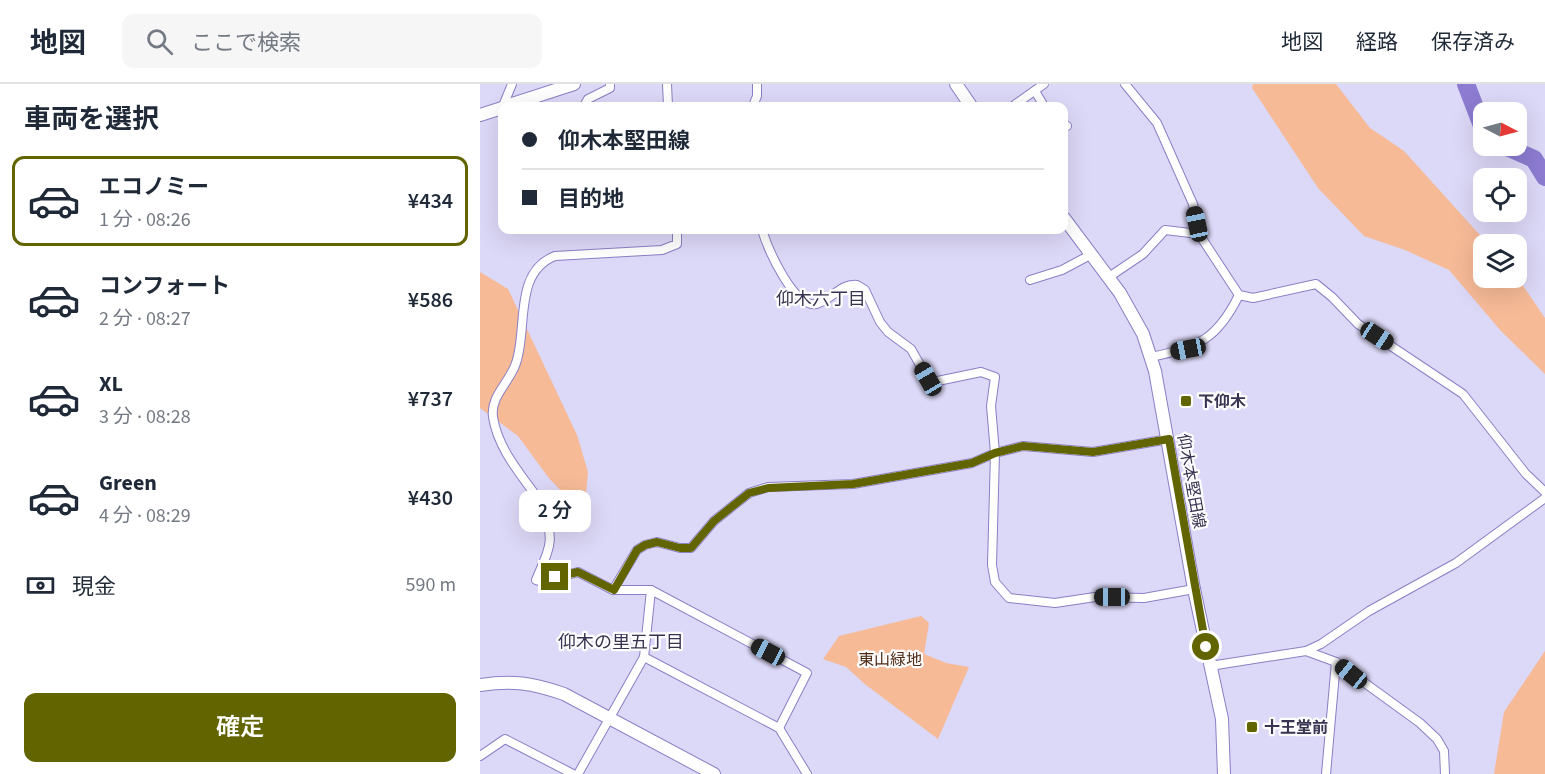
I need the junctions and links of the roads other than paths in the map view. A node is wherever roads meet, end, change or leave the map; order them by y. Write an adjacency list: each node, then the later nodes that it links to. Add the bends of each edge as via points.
1 (512, 84): 10 (street)
2 (574, 84): 11 (main road)
3 (610, 84): 12 (street, via 610,88)
4 (667, 84): 13 (street)
5 (757, 84): 14 (street)
6 (956, 84): 15 (main road)
7 (1044, 84): 9 (street)
8 (1125, 84): 23 (street, via 1157,123 1193,204)
9 (1035, 91): 16 (street); 17 (street)
10 (506, 102)
11 (519, 102)
12 (586, 102)
13 (668, 102)
14 (755, 102)
15 (967, 102)
16 (1019, 102)
17 (1042, 102)
18 (498, 109): 19 (main road)
19 (480, 115)
20 (1068, 223): 24 (main road, 仰木本堅田線)
21 (677, 234): 34 (street, via 677,244 662,250 612,251 544,260 531,276 524,300 516,364 492,404 501,445 546,514 552,541 537,580 578,572)
22 (763, 234): 30 (street, via 770,253 798,298 807,303 817,304 842,288 857,285 865,290 880,322 911,349 928,379 933,382 981,372 995,377 991,406)
23 (1199, 234): 25 (street, via 1165,230 1143,254); 27 (street)
24 (1092, 254): 25 (main road, 仰木本堅田線); 26 (street, via 1062,270)
25 (1109, 278): 28 (main road, 仰木本堅田線, via 1143,334)
26 (1030, 280)
27 (1239, 295): 28 (street, via 1231,313 1210,336 1188,349); 31 (street, via 1253,297 1316,284 1358,324 1463,394 1526,474)
28 (1151, 357): 29 (main road, 仰木本堅田線)
29 (1169, 439): 30 (street, via 1093,452 1040,446); 33 (main road, 仰木本堅田線)
30 (995, 453): 33 (street, via 992,565 995,582 1009,598 1055,603 1095,597 1144,598); 34 (street, via 972,463 864,482 768,488 749,493 714,521 691,548 652,542 637,550)
31 (1545, 492)
32 (1545, 498): 36 (street, via 1456,563)
33 (1194, 589): 39 (main road, 仰木本堅田線)
34 (614, 590): 35 (street)
35 (651, 590): 37 (street); 42 (street, via 807,673)
36 (1306, 651): 38 (street); 39 (street)
37 (644, 657): 41 (street); 42 (street)
38 (1336, 662): 48 (street); 49 (street, via 1437,739 1444,751)
39 (1210, 666): 47 (main road, 仰木本堅田線, via 1222,719)
40 (480, 684): 41 (main road, via 509,680 539,685)
41 (610, 718): 44 (street); 45 (main road)
42 (779, 728): 46 (street)
43 (480, 756): 44 (street, via 505,739)
44 (576, 774)
45 (714, 774)
46 (807, 774)
47 (1224, 774)
48 (1326, 774)
49 (1445, 774)

